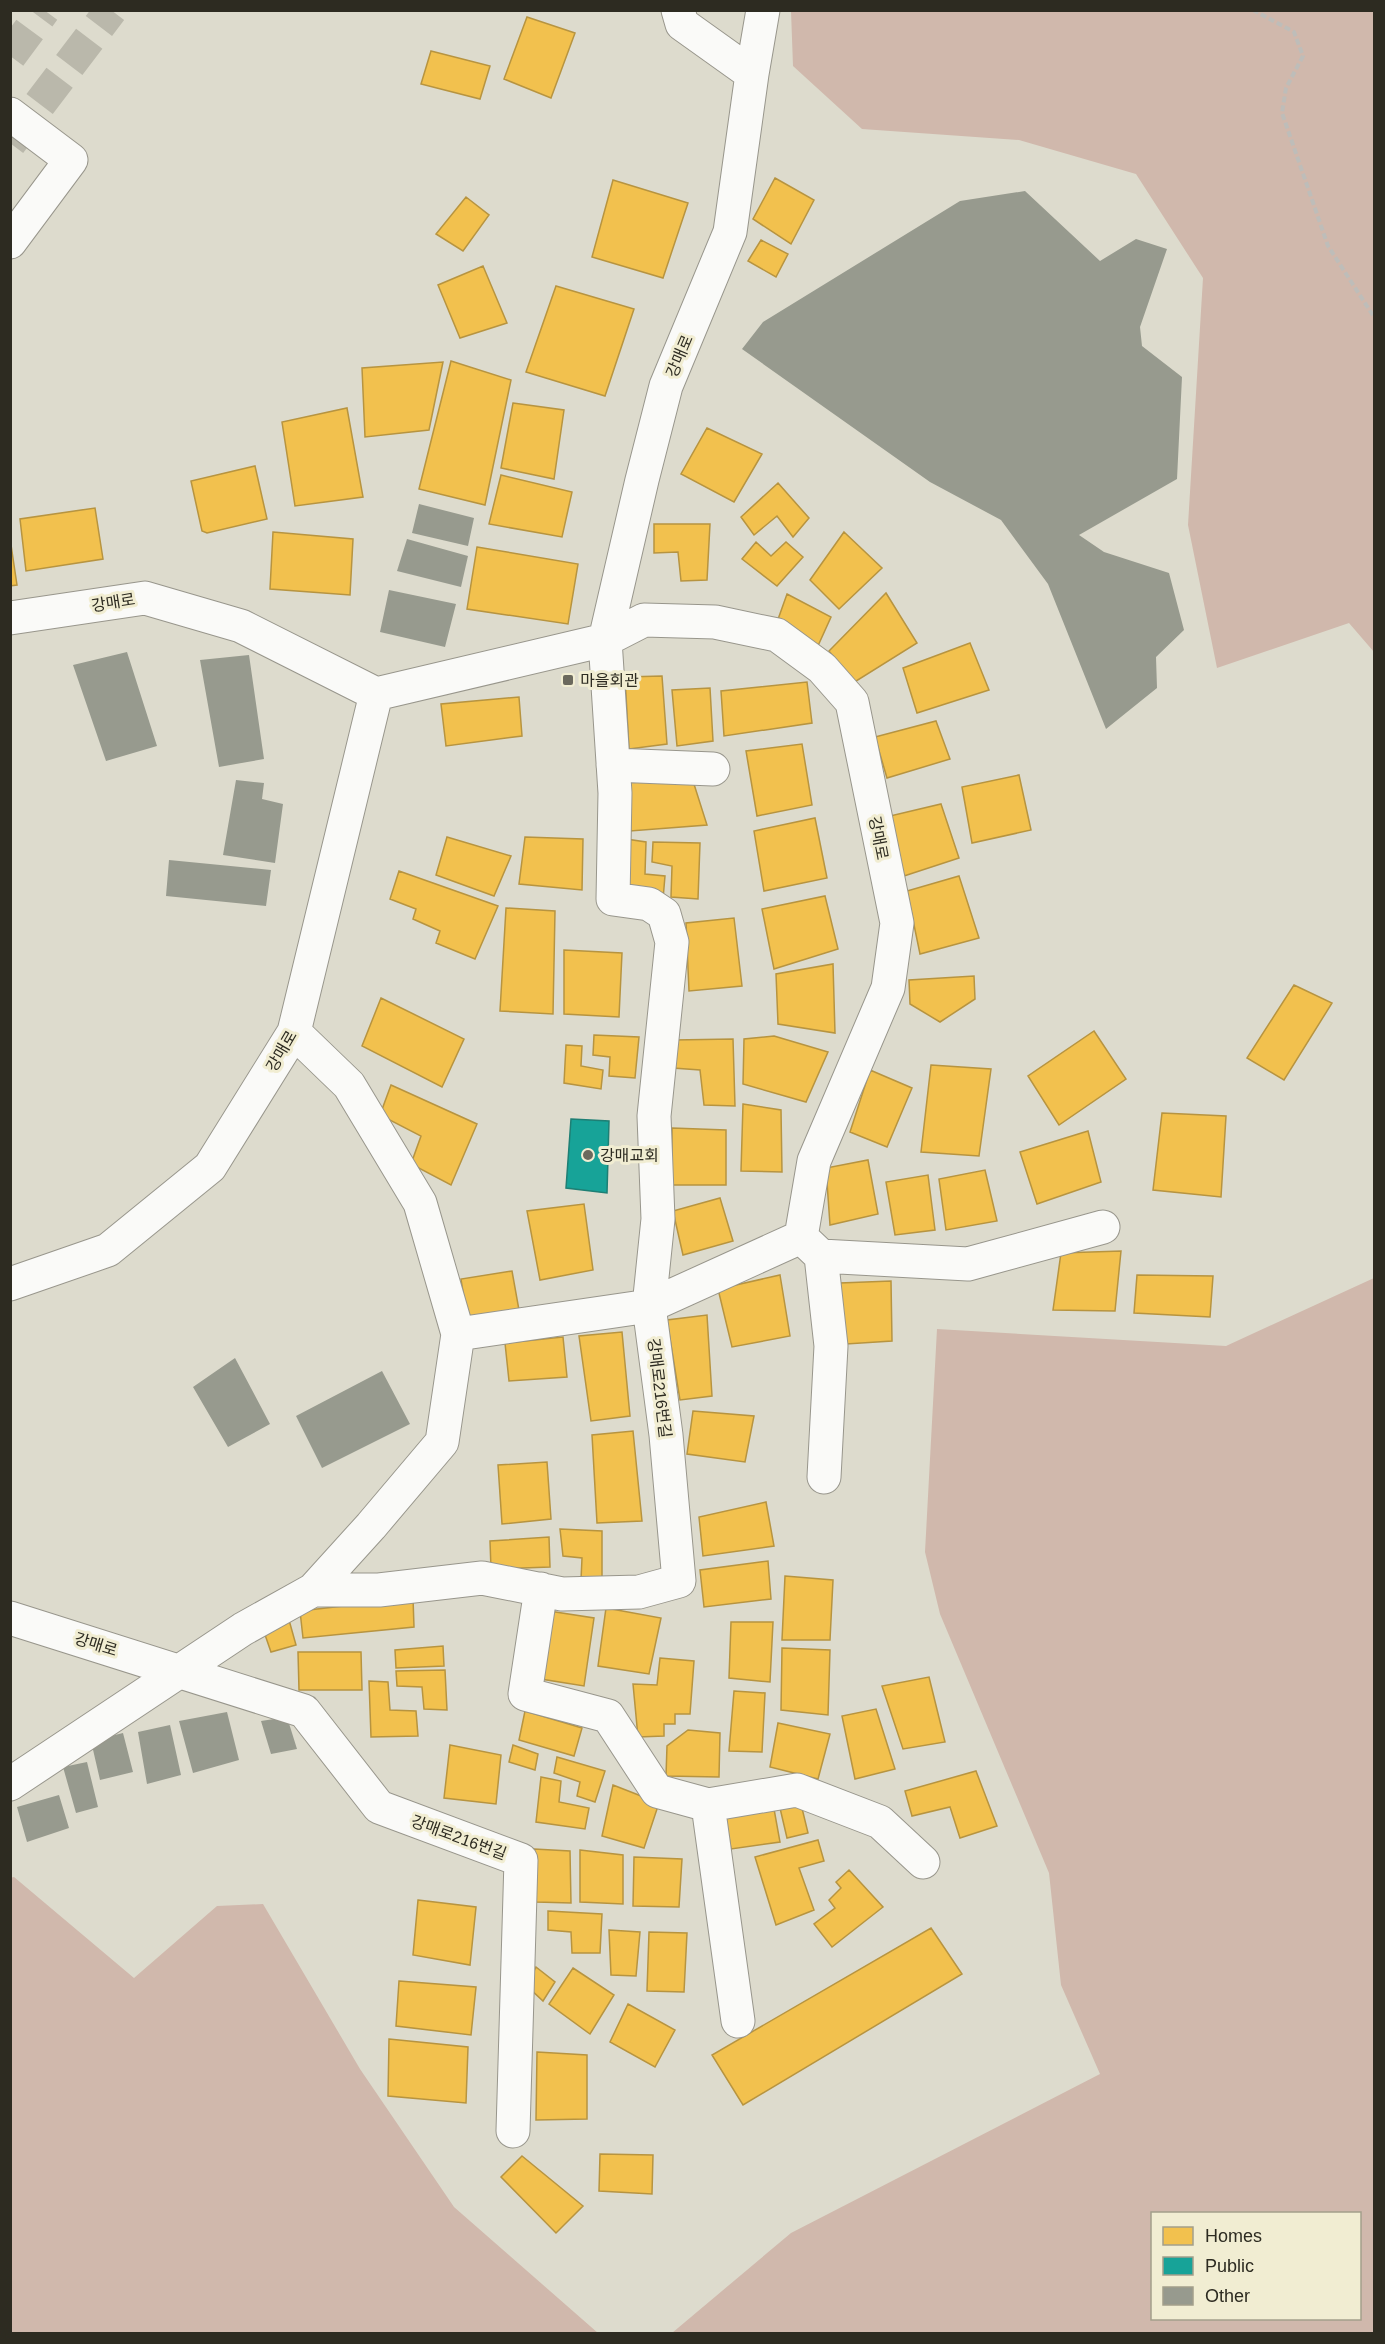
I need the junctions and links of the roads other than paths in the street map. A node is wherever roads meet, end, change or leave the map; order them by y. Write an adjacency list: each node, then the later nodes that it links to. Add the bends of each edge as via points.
1 (678, 10): 3 (street, via 682,24)
2 (763, 10): 3 (street, 강매로)
3 (752, 74): 7 (street, 강매로, via 730,232 666,386)
4 (10, 114): 5 (street, via 71,160)
5 (10, 242)
6 (10, 618): 8 (street, 강매로, via 145,598 241,626)
7 (605, 640): 8 (street, 강매로); 9 (street, 강매로); 13 (street, 강매로, via 644,620 715,622 777,635 822,668 852,702 897,923 888,987 814,1161)
8 (376, 694): 11 (street, 강매로)
9 (613, 765): 10 (street); 15 (street, 강매로, via 613,899 649,904 664,914 672,942 654,1116 658,1219)
10 (714, 770)
11 (294, 1032): 14 (street, 강매로, via 210,1167 108,1250); 16 (street, 강매로216번길, via 349,1085 420,1203)
12 (1103, 1227): 13 (street, via 968,1264)
13 (811, 1246): 15 (street); 17 (street, via 831,1346)
14 (10, 1284)
15 (649, 1306): 16 (street); 18 (street, 강매로216번길, via 679,1581 639,1592 562,1594)
16 (458, 1335): 19 (street, 강매로216번길, via 442,1442)
17 (824, 1477)
18 (541, 1589): 19 (street, 강매로216번길, via 482,1578 379,1590); 23 (street, via 525,1694 608,1716 657,1791)
19 (314, 1590): 21 (street, 강매로216번길, via 243,1629)
20 (10, 1618): 21 (street, 강매로)
21 (181, 1670): 22 (street, 강매로216번길); 26 (street, 강매로216번길, via 304,1711 379,1807 521,1860)
22 (10, 1784)
23 (708, 1804): 24 (street, via 797,1790 880,1822); 25 (street)
24 (923, 1862)
25 (738, 2021)
26 (513, 2131)

